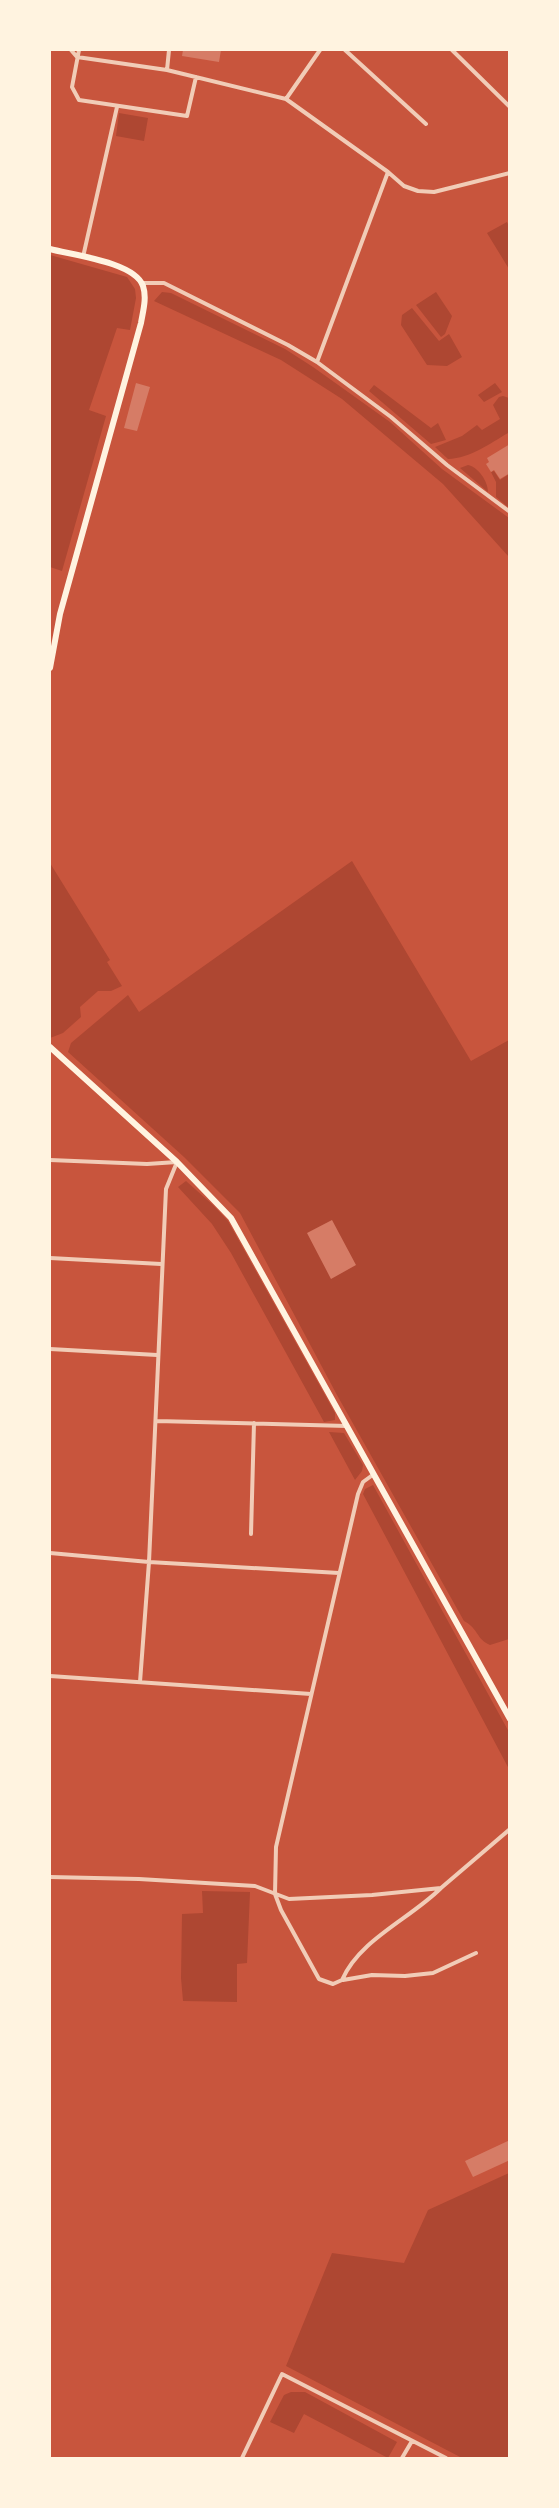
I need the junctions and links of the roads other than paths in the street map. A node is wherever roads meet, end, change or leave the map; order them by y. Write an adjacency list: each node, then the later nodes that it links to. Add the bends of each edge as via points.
1 (71, 50): 7 (street)
2 (79, 50): 7 (street)
3 (169, 50): 8 (street)
4 (320, 50): 10 (street)
5 (345, 50): 13 (street)
6 (452, 50): 12 (street)
7 (77, 57): 8 (street); 11 (street, via 73,83 79,100)
8 (167, 70): 9 (street)
9 (196, 77): 10 (street); 11 (street, via 187,116)
10 (286, 99): 14 (street)
11 (117, 106): 17 (street)
12 (510, 106)
13 (426, 124)
14 (388, 172): 15 (street, via 404,186 434,192); 19 (street)
15 (510, 173)
16 (50, 249): 17 (main road)
17 (83, 257): 18 (main road, via 118,266)
18 (142, 283): 19 (street, via 164,283); 21 (main road, via 141,323 65,592)
19 (317, 362): 20 (street)
20 (510, 512)
21 (50, 668)
22 (50, 1047): 24 (main road)
23 (50, 1160): 24 (street)
24 (177, 1162): 26 (street, via 166,1189); 31 (main road, via 236,1226)
25 (50, 1258): 26 (street)
26 (161, 1264): 28 (street)
27 (50, 1349): 28 (street)
28 (157, 1355): 29 (street)
29 (157, 1421): 30 (street); 35 (street)
30 (254, 1423): 31 (street); 33 (street)
31 (347, 1426): 32 (main road)
32 (374, 1474): 36 (street, via 363,1482 358,1494); 40 (main road)
33 (251, 1534)
34 (50, 1553): 35 (street)
35 (149, 1562): 36 (street); 38 (street)
36 (339, 1573): 39 (street)
37 (50, 1676): 38 (street)
38 (140, 1682): 39 (street)
39 (311, 1694): 44 (street, via 276,1847)
40 (510, 1719)
41 (510, 1829): 43 (street)
42 (50, 1877): 44 (street, via 255,1886)
43 (441, 1888): 44 (street, via 309,1899); 46 (street, via 360,1952)
44 (275, 1894): 46 (street, via 320,1979 333,1984)
45 (476, 1953): 46 (street, via 434,1973)
46 (342, 1980)
47 (412, 2441): 48 (street, via 282,2374); 49 (street); 50 (street)
48 (242, 2458)
49 (402, 2458)
50 (446, 2458)

